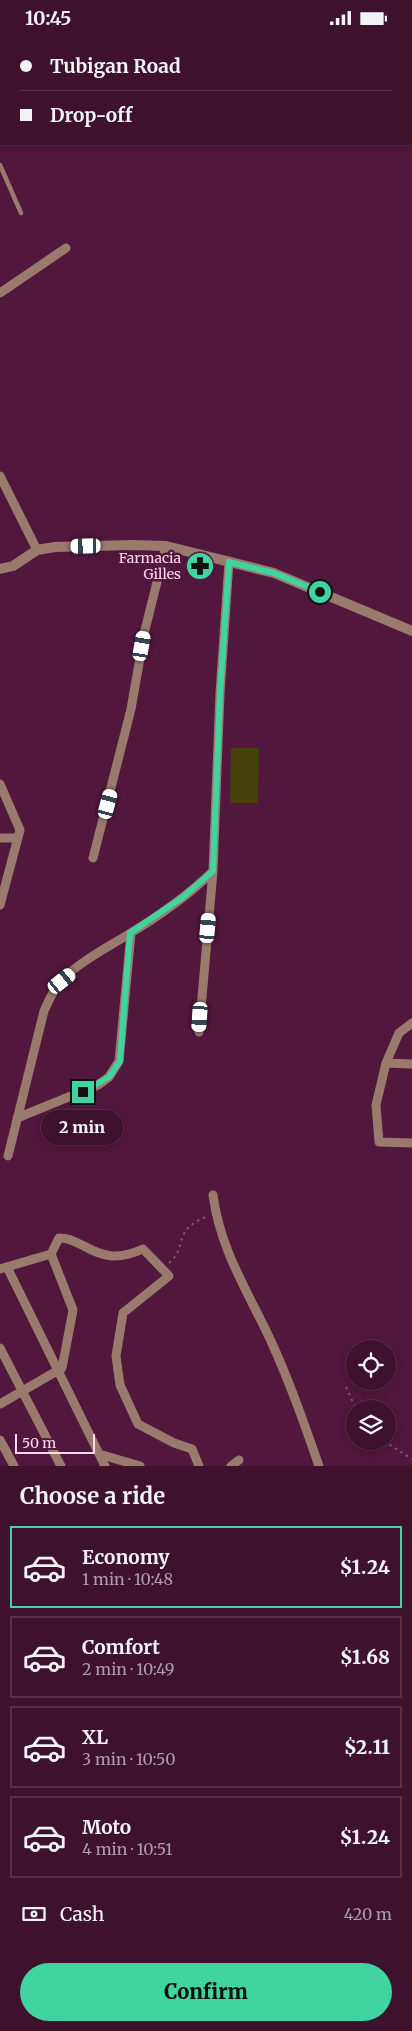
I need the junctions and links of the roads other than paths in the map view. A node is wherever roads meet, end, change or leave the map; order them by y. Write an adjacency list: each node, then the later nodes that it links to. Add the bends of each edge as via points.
1 (0, 165): 2 (lane)
2 (21, 213)
3 (66, 248): 4 (street)
4 (0, 293)
5 (0, 476): 7 (street)
6 (166, 546): 7 (street); 8 (street); 14 (street, via 145,630 131,709)
7 (37, 550): 9 (street, via 13,566)
8 (229, 562): 10 (street, via 274,573); 15 (street)
9 (0, 569)
10 (412, 631)
11 (1, 787): 13 (street, via 20,830)
12 (0, 838): 13 (street)
13 (18, 838): 16 (street)
14 (93, 858)
15 (213, 871): 18 (street, via 183,897); 20 (street)
16 (1, 894): 17 (street)
17 (0, 905)
18 (130, 933): 23 (street, via 76,969 52,994 44,1011); 23 (street, via 120,1061 109,1077 98,1085)
19 (412, 1023): 21 (street, via 399,1033)
20 (199, 1032)
21 (386, 1063): 22 (street); 24 (street, via 376,1105 379,1142)
22 (412, 1064)
23 (17, 1117): 25 (street)
24 (412, 1143)
25 (8, 1156)
26 (213, 1195): 42 (street, via 215,1213 233,1266 279,1360)
27 (51, 1254): 28 (street); 30 (street, via 73,1310 62,1368); 40 (street, via 59,1238 68,1238 96,1253 116,1257 143,1249 169,1276 123,1313 116,1356 120,1385 138,1424 192,1449)
28 (4, 1268): 30 (street)
29 (0, 1348): 31 (street)
30 (58, 1371): 31 (street); 34 (street)
31 (23, 1391): 32 (street); 37 (street)
32 (0, 1404)
33 (0, 1440): 36 (street)
34 (99, 1454): 38 (street); 39 (street)
35 (239, 1459): 41 (street)
36 (14, 1466)
37 (61, 1466)
38 (105, 1466)
39 (140, 1466)
40 (200, 1466)
41 (231, 1466)
42 (319, 1466)

